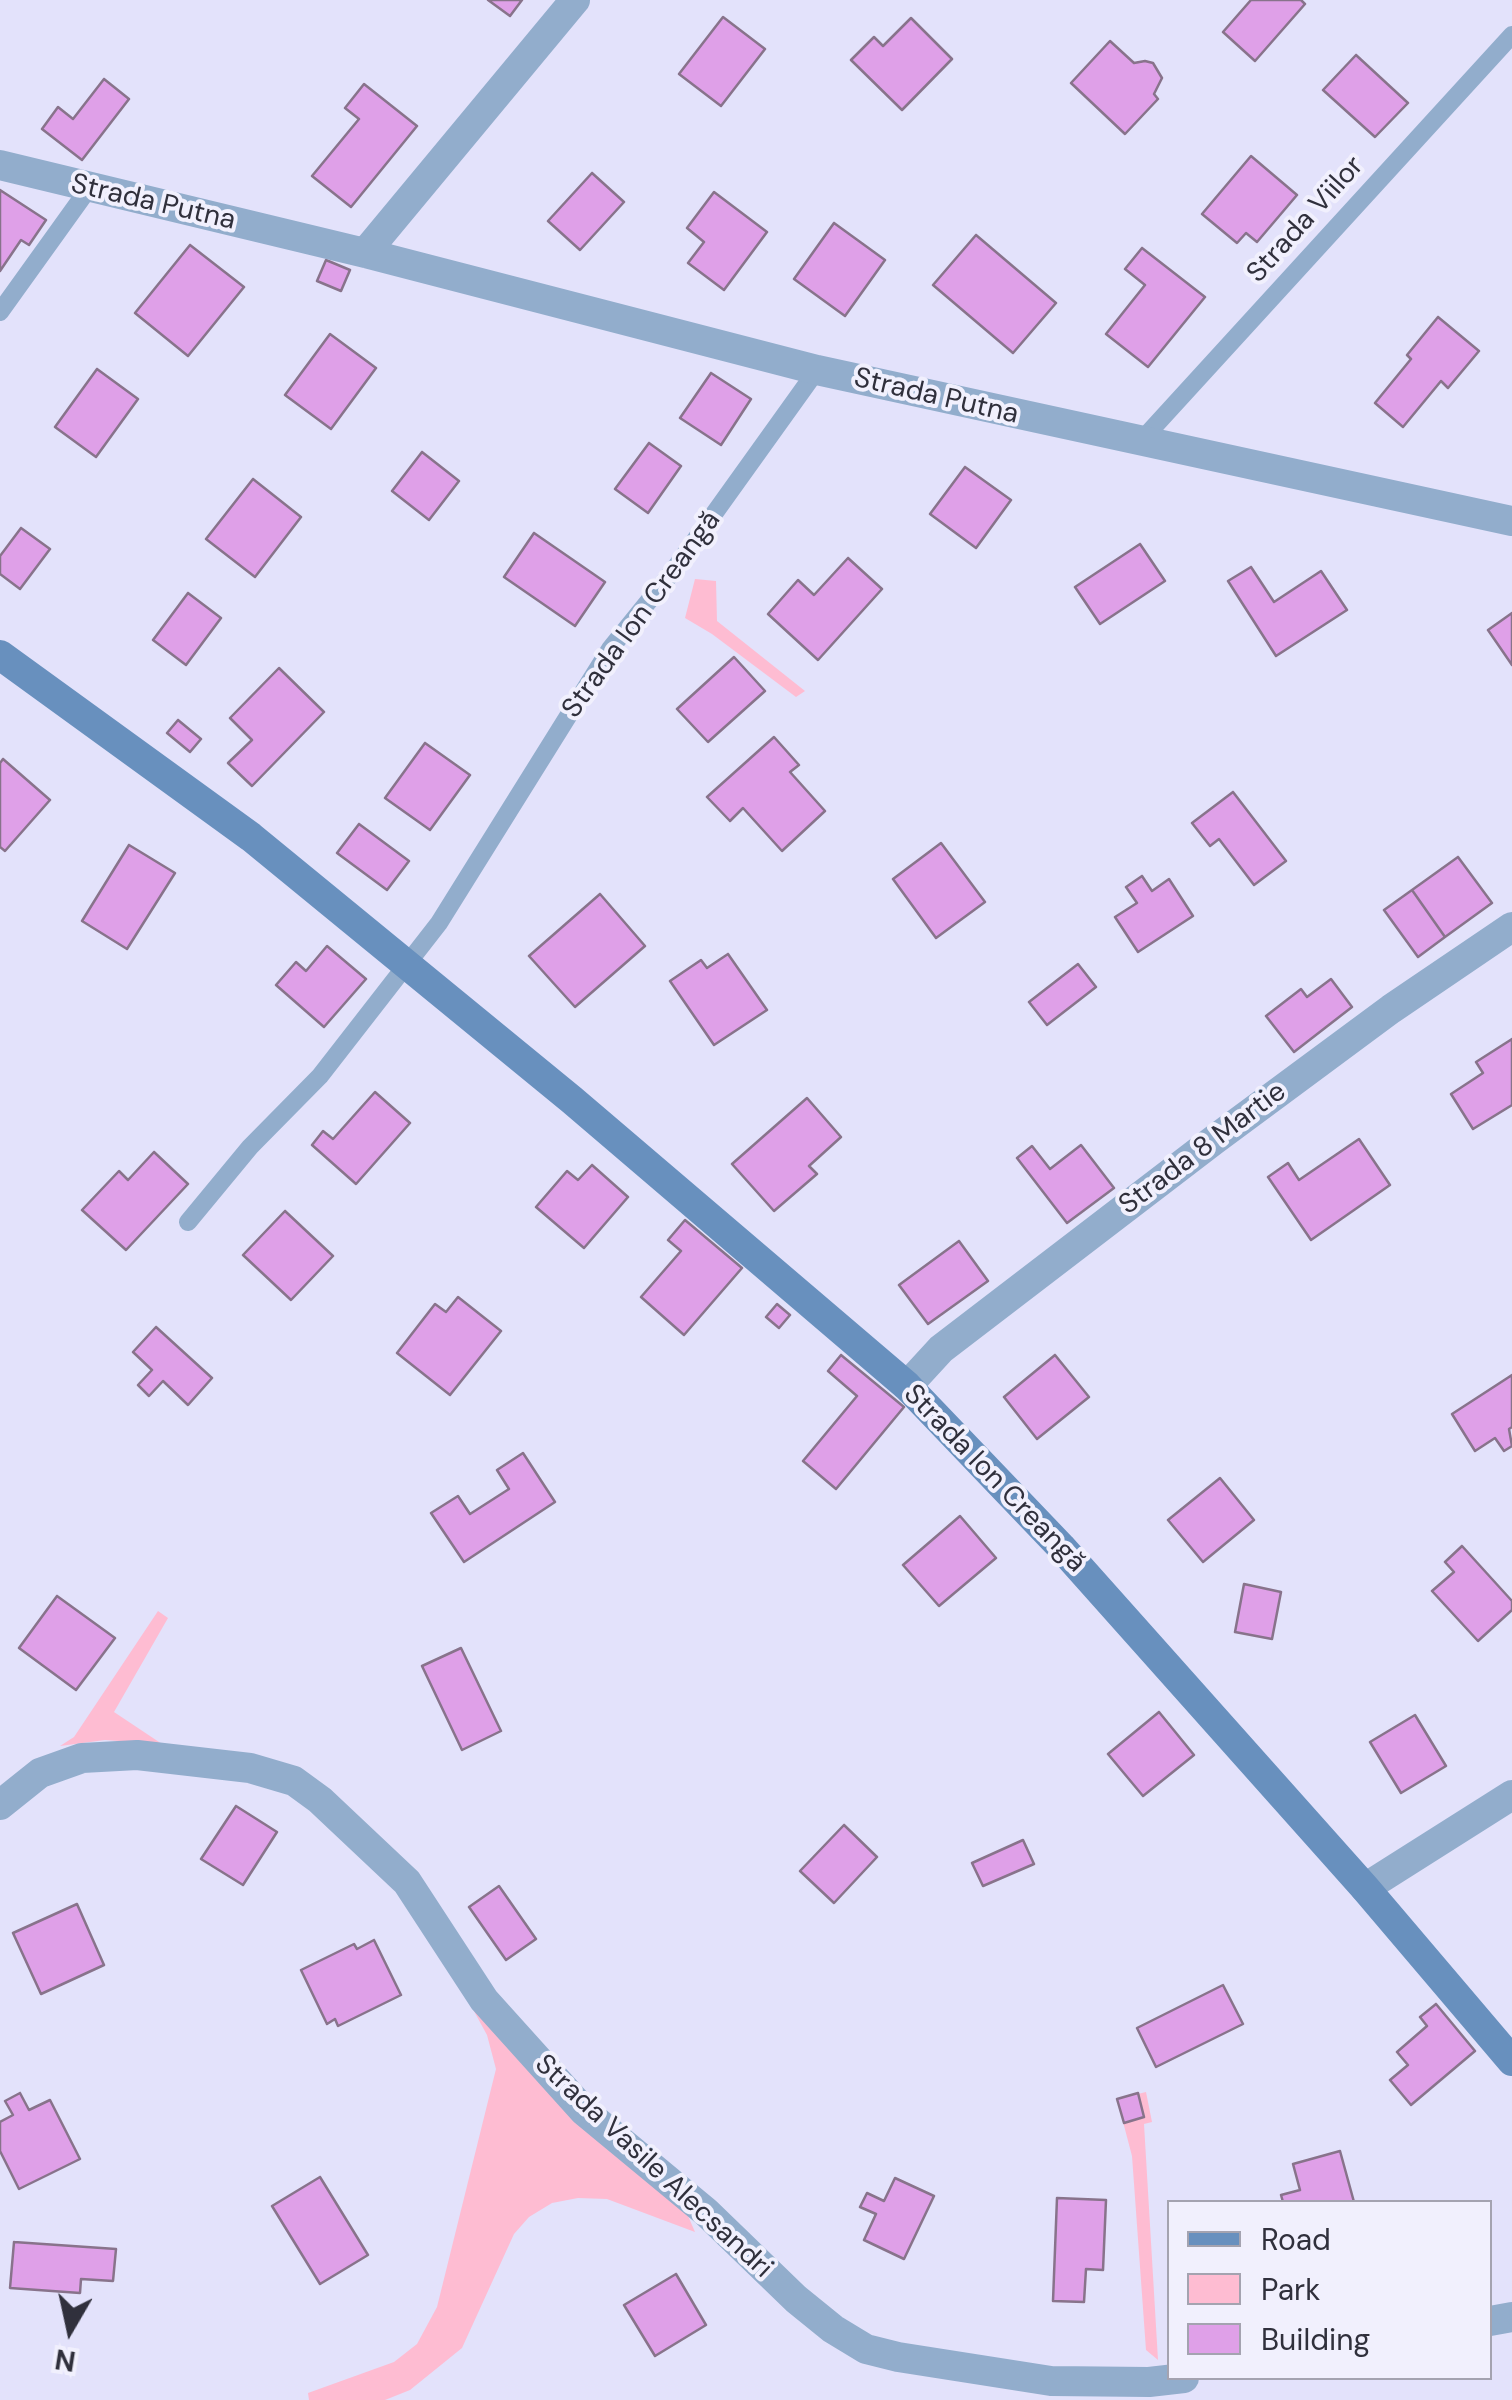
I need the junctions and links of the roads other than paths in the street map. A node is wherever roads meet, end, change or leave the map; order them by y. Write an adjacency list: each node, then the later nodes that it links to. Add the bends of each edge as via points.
1 (574, 0): 5 (street)
2 (1512, 35): 8 (lane, Strada Viilor)
3 (0, 165): 4 (street, Strada Putna)
4 (90, 188): 5 (street, Strada Putna); 6 (lane)
5 (364, 253): 7 (street, Strada Putna)
6 (0, 312)
7 (817, 370): 8 (street, Strada Putna); 12 (lane, Strada Ion Creangă, via 610,649)
8 (1140, 442): 9 (street, Strada Putna)
9 (1512, 521)
10 (0, 655): 12 (street, Strada Ion Creangă, via 251,838)
11 (1512, 927): 14 (street, Strada 8 Martie, via 1198,1152 941,1349)
12 (408, 965): 13 (lane, Strada Ion Creangă, via 320,1076); 14 (street, Strada Ion Creangă)
13 (188, 1222)
14 (907, 1386): 17 (street, Strada Ion Creangă, via 1061,1547)
15 (1512, 1795): 17 (street)
16 (0, 1804): 19 (street, Strada Vasile Alecsandri, via 40,1774 82,1758 138,1755 294,1780 407,1882 484,2000 584,2111 833,2329 866,2349 898,2357 1050,2382)
17 (1365, 1888): 18 (street, Strada Ion Creangă)
18 (1512, 2061)
19 (1170, 2386)

